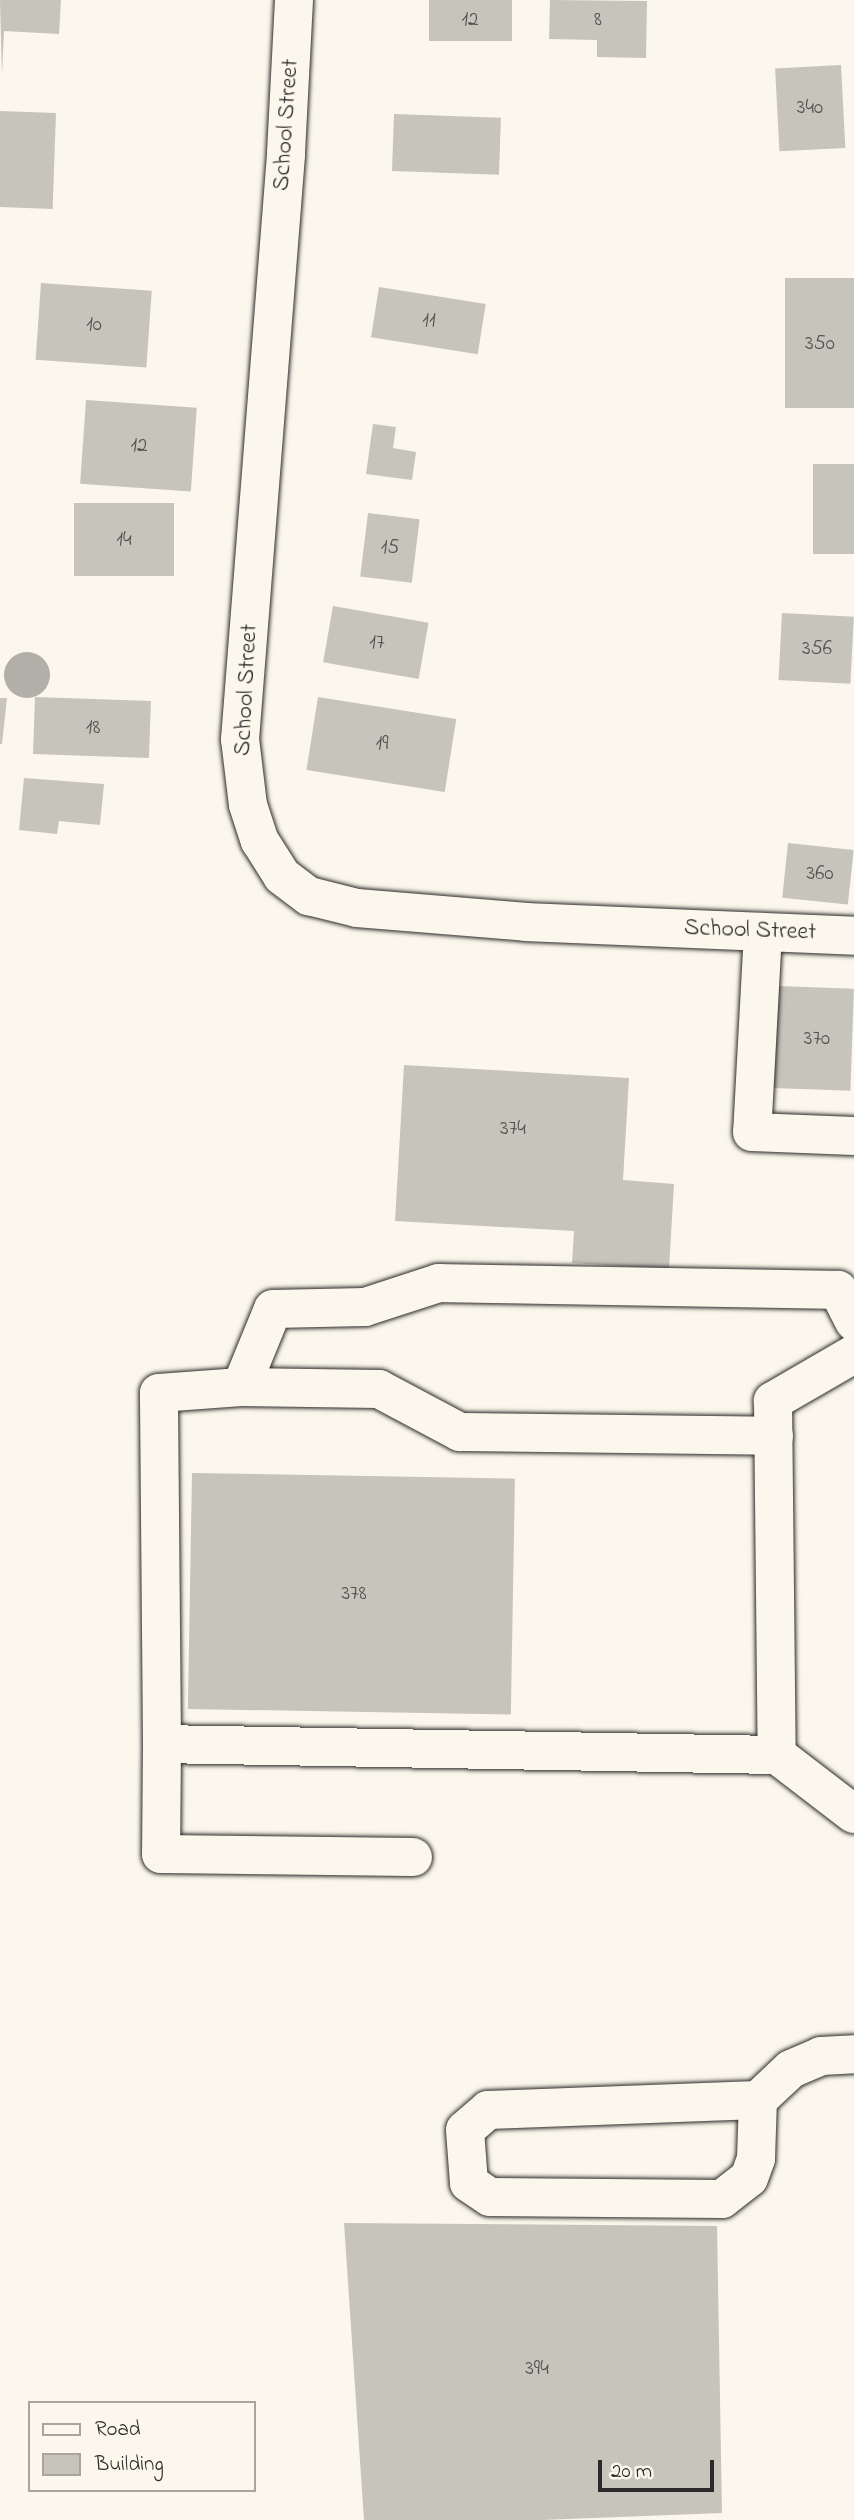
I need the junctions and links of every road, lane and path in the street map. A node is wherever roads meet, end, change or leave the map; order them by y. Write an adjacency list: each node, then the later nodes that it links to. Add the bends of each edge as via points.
1 (294, 0): 2 (street, School Street, via 240,739 248,805 260,841 282,876 309,896 357,908 526,922)
2 (763, 932): 3 (street, School Street); 4 (street, via 752,1132)
3 (854, 936)
4 (854, 1136)
5 (854, 1322): 7 (street, via 838,1290 439,1283 365,1307 273,1309)
6 (854, 1354): 8 (street, via 773,1401)
7 (241, 1387): 8 (street, via 379,1389 460,1432); 9 (street, via 159,1393)
8 (774, 1436): 10 (street)
9 (162, 1744): 10 (street); 12 (street, via 161,1854)
10 (777, 1755): 11 (street)
11 (854, 1814)
12 (413, 1857)
13 (854, 2054): 14 (street, via 821,2056 790,2069)
14 (758, 2100): 14 (street, via 756,2159 749,2178 722,2199 490,2197 469,2183 465,2130 488,2110)

